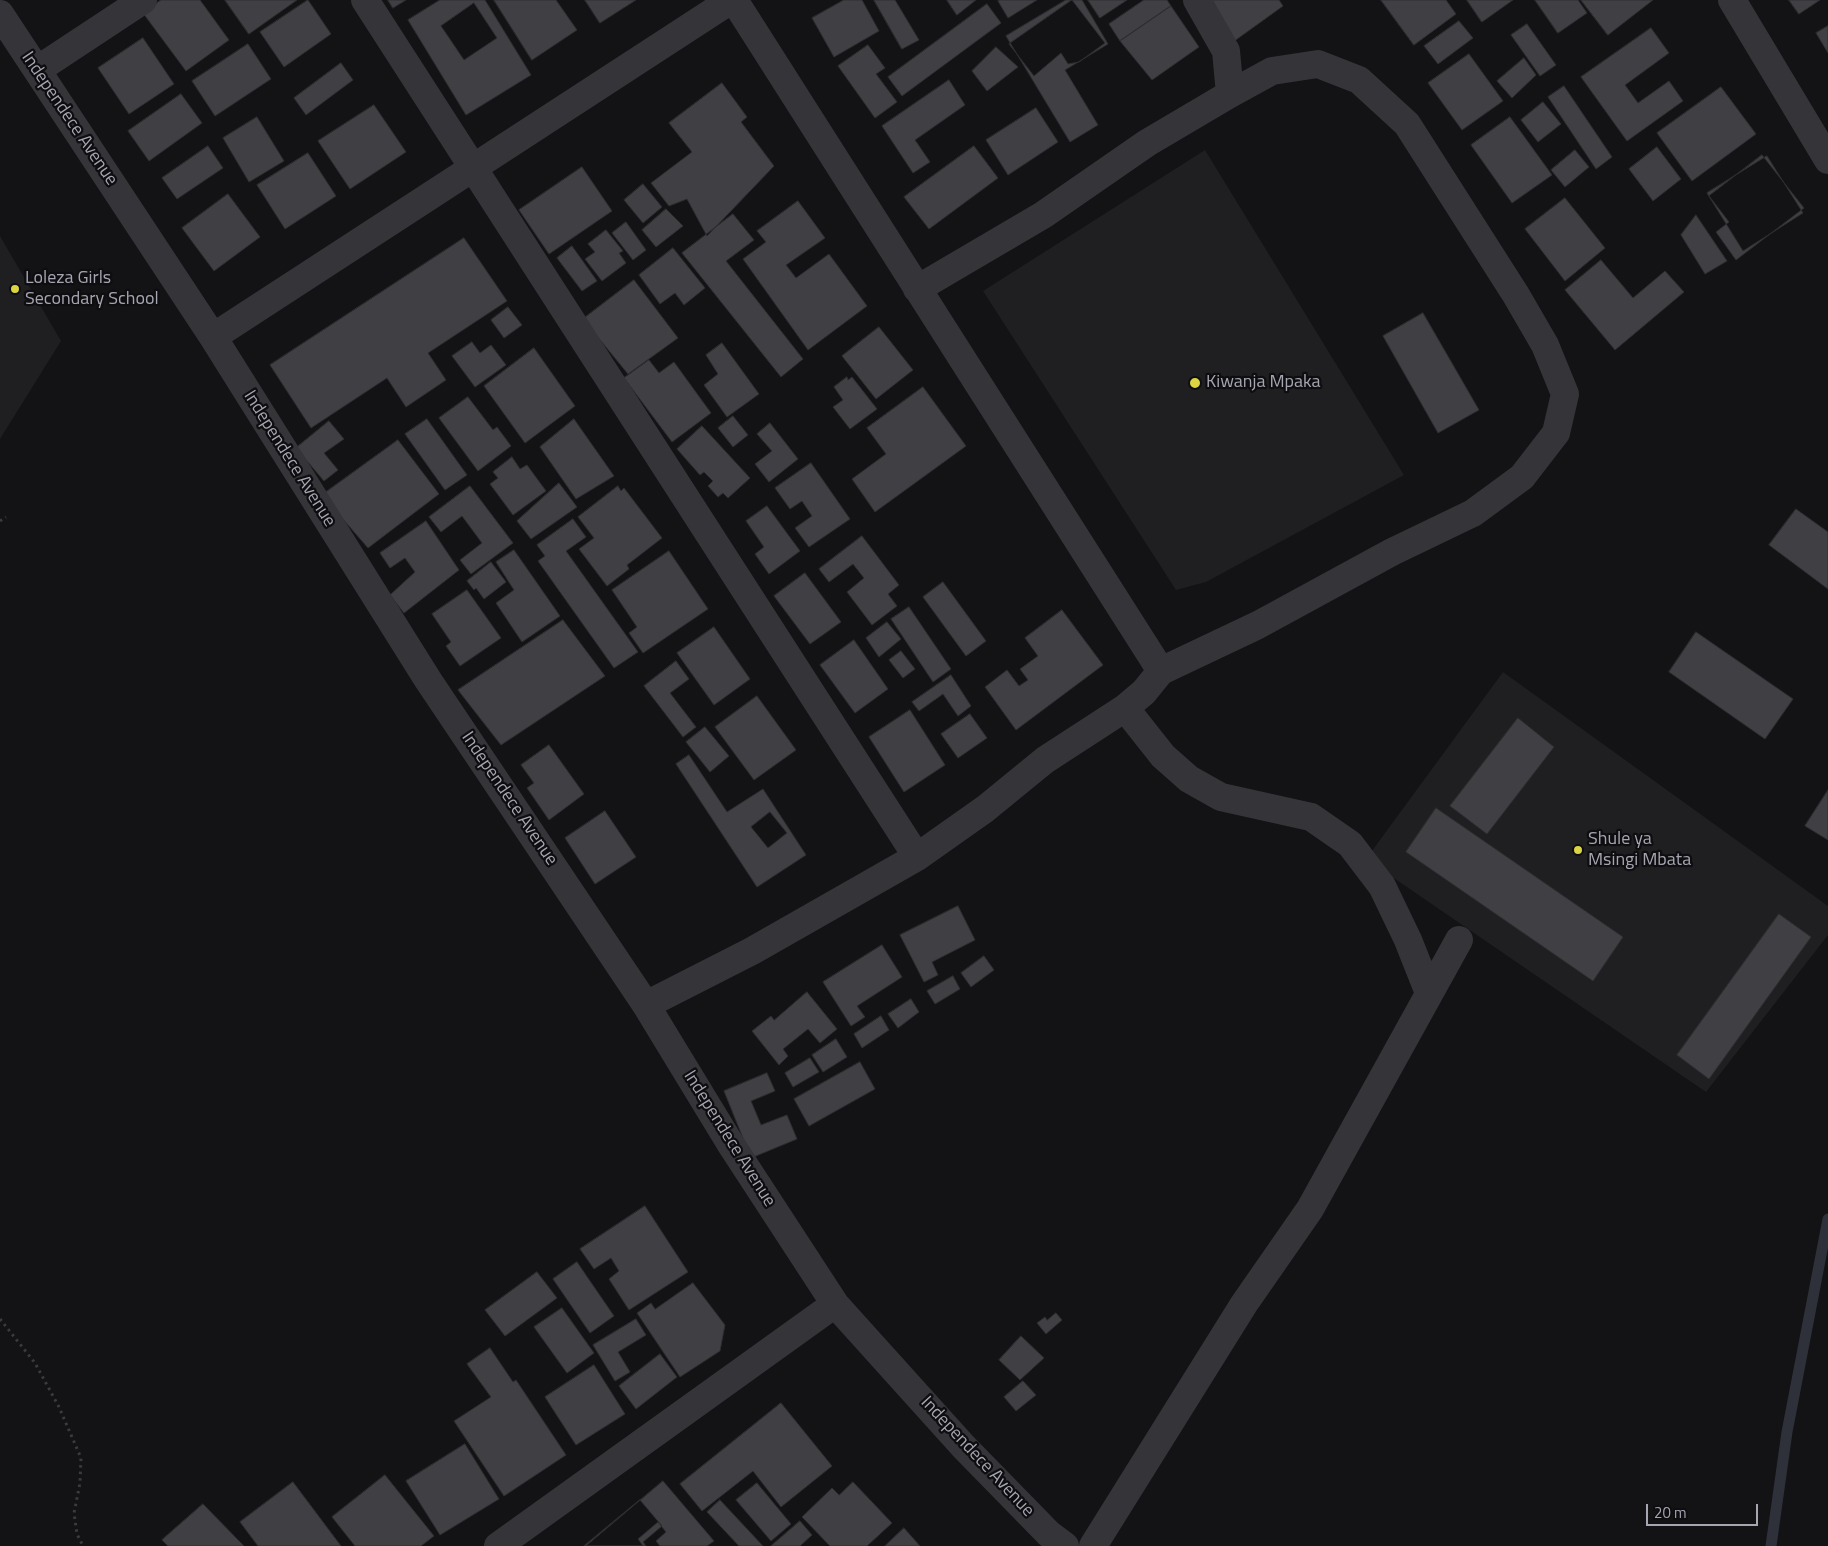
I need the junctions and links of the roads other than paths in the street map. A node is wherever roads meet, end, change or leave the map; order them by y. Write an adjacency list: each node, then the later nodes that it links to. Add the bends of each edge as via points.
1 (143, 0): 7 (street)
2 (365, 0): 10 (street)
3 (732, 0): 10 (street); 11 (street)
4 (1197, 0): 8 (street, via 1226,51)
5 (1732, 0): 9 (street)
6 (0, 14): 7 (street, Independece Avenue)
7 (37, 70): 12 (street, Independece Avenue)
8 (1230, 94): 11 (street, via 1147,144 1043,215); 13 (street, via 1272,71 1318,64 1359,80 1406,124 1526,312 1545,345 1565,394 1556,432 1522,478 1473,514 1392,552 1258,625)
9 (1828, 160)
10 (473, 168): 12 (street); 15 (street)
11 (917, 289): 13 (street)
12 (213, 337): 18 (street, Independece Avenue, via 428,680)
13 (1161, 672): 14 (street)
14 (1125, 708): 15 (street, via 1045,760 985,809); 17 (street, via 1163,756 1189,779 1221,797 1311,817 1350,844 1382,886)
15 (917, 856): 18 (street, via 752,951)
16 (1459, 940): 17 (street)
17 (1430, 994): 22 (street, via 1310,1208 1244,1304)
18 (646, 1005): 19 (street, Independece Avenue, via 730,1143)
19 (835, 1304): 20 (street); 21 (street, Independece Avenue, via 963,1446 1049,1534)
20 (516, 1541)
21 (1065, 1546)
22 (1093, 1546)

